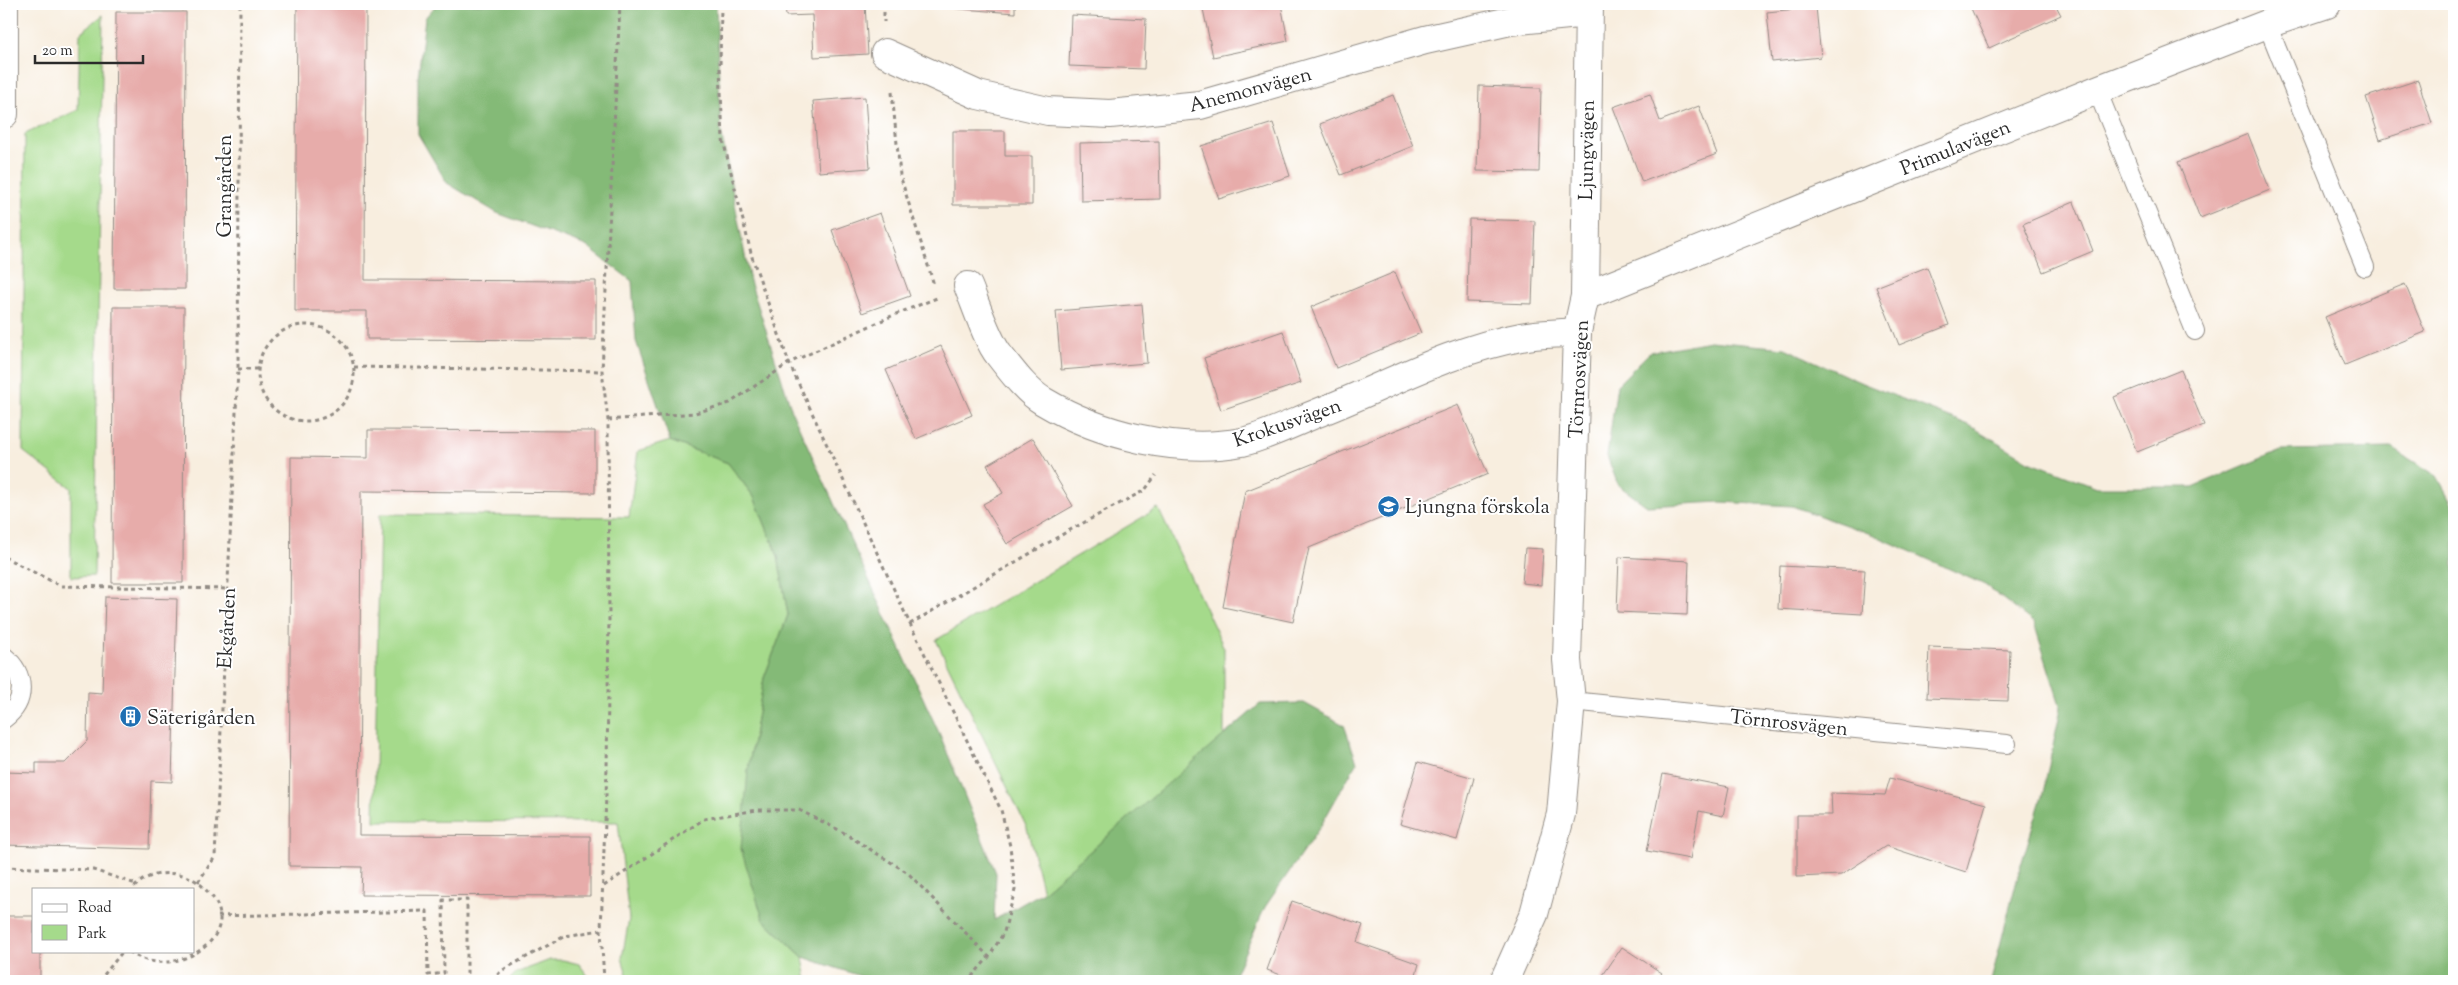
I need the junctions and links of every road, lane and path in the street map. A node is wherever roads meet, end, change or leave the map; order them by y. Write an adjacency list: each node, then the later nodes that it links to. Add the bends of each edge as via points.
1 (4, 4): 11 (street)
2 (240, 4): 20 (path, Grangården)
3 (620, 4): 22 (path)
4 (721, 4): 18 (path, via 723,140 752,257)
5 (884, 4): 9 (path)
6 (2327, 4): 8 (street, Primulavägen)
7 (1589, 8): 9 (street, Anemonvägen, via 1425,40 1200,105 1110,114 1048,111 978,95); 14 (street, Ljungvägen)
8 (2267, 24): 10 (street, Primulavägen); 12 (lane)
9 (885, 53): 15 (path, via 900,175)
10 (2097, 90): 14 (street, Primulavägen); 16 (lane)
11 (4, 114)
12 (2365, 268)
13 (968, 286): 15 (path); 24 (street, Krokusvägen, via 997,353 1042,400 1130,437)
14 (1585, 296): 17 (street, Törnrosvägen)
15 (938, 298): 18 (path)
16 (2195, 331)
17 (1577, 332): 24 (street, Krokusvägen, via 1521,337 1448,357 1244,441 1210,446); 29 (street, Törnrosvägen, via 1566,660)
18 (789, 363): 23 (path, via 730,404 695,412); 27 (path)
19 (354, 367): 21 (path, via 350,353 330,331 316,325 301,325 286,328 274,336 264,348); 21 (path, via 350,391 335,411 320,419 304,421 273,409 263,396); 22 (path)
20 (238, 369): 21 (path); 26 (path, Ekgården)
21 (258, 369)
22 (602, 371): 23 (path)
23 (608, 420): 35 (path, via 609,616)
24 (1169, 444): 27 (path, via 1166,464 1145,490)
25 (4, 556): 26 (path, via 61,586)
26 (228, 590): 33 (path, Ekgården, via 215,857)
27 (910, 624): 42 (path, via 1001,810 1010,846 1015,890 1004,932)
28 (4, 656): 30 (lane, via 21,679 22,691 18,705)
29 (1571, 701): 31 (lane, Törnrosvägen); 49 (street, Törnrosvägen, via 1561,814 1534,914)
30 (4, 719)
31 (2008, 744)
32 (4, 867): 34 (path, via 93,870)
33 (198, 882): 34 (path, via 167,872); 37 (path, via 210,893)
34 (136, 884): 36 (path)
35 (603, 886): 38 (path); 42 (path, via 704,819 757,810 799,810 841,831 908,873)
36 (134, 888)
37 (218, 916): 39 (path, via 216,941); 45 (path, via 427,912 428,975 444,974 443,900 467,900 467,975)
38 (602, 930): 46 (path, via 565,936 502,971); 47 (path)
39 (212, 948)
40 (122, 952): 44 (path)
41 (130, 952): 43 (path)
42 (988, 957): 48 (path)
43 (140, 963)
44 (98, 981)
45 (473, 981)
46 (492, 981)
47 (604, 981)
48 (968, 981)
49 (1504, 981)

